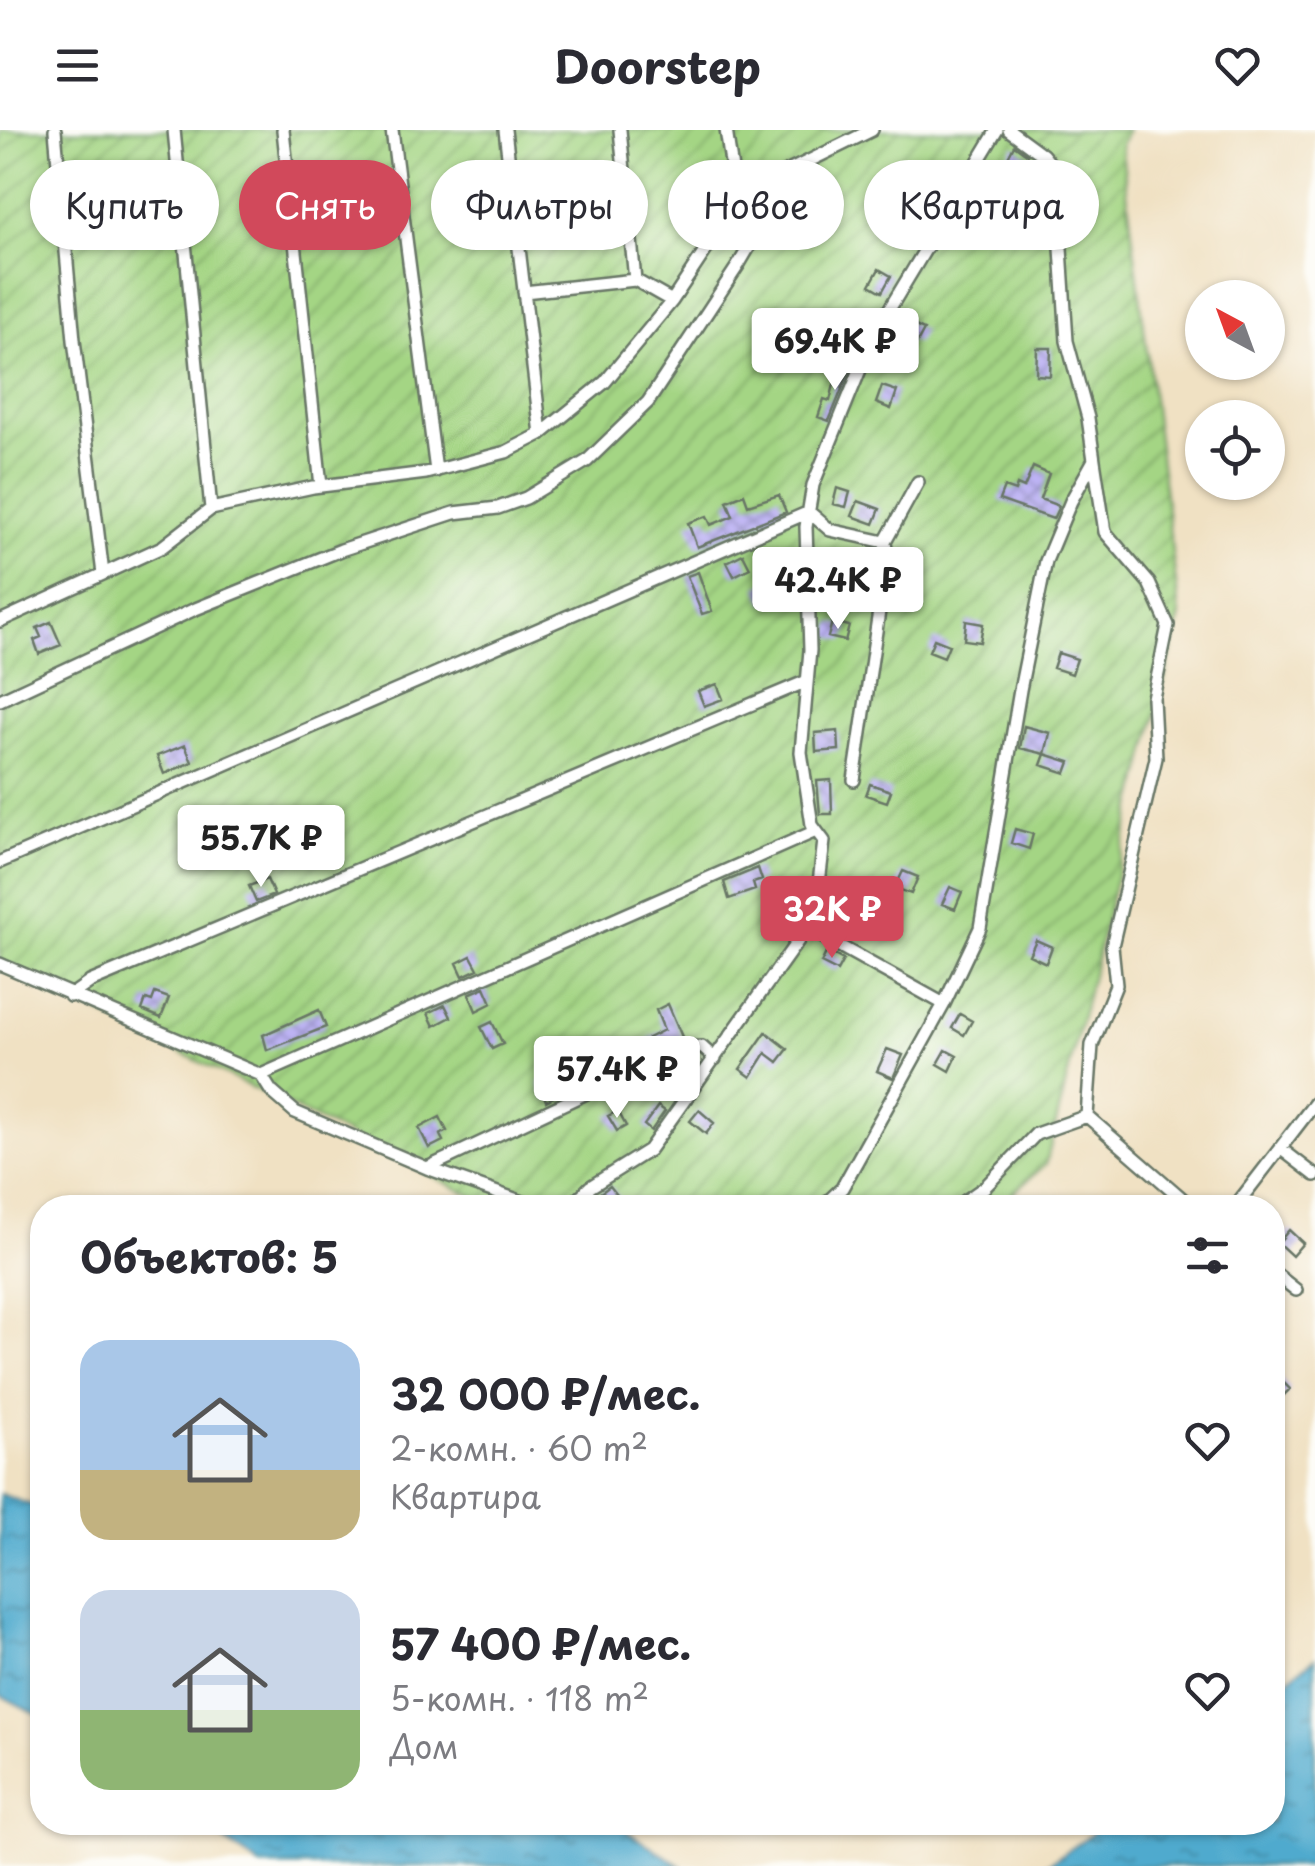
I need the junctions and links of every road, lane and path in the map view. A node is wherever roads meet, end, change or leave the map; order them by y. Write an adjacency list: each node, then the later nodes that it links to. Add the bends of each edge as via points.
1 (55, 130): 28 (street)
2 (174, 130): 25 (street)
3 (283, 130): 24 (street)
4 (392, 130): 22 (street)
5 (505, 130): 18 (street)
6 (620, 130): 17 (street)
7 (726, 130): 13 (street)
8 (834, 130): 12 (street)
9 (872, 130): 12 (street)
10 (997, 130): 26 (street, via 875,333 813,485)
11 (1010, 130): 21 (street, via 1056,172 1067,341)
12 (836, 148): 14 (street)
13 (731, 160)
14 (811, 160)
15 (706, 250): 19 (street)
16 (747, 250): 31 (street, via 648,402 587,461 526,498 454,513 193,610)
17 (635, 280): 18 (street); 19 (street)
18 (524, 292): 20 (street)
19 (672, 302): 20 (street, via 606,382)
20 (541, 434): 22 (street, via 506,452)
21 (1094, 460): 38 (street, via 1046,561 980,928); 42 (street, via 1105,532 1149,583 1168,625 1152,698 1156,758 1112,946 1116,985 1092,1045)
22 (436, 470): 24 (street)
23 (918, 482): 27 (street)
24 (321, 486): 25 (street)
25 (211, 509): 28 (street, via 162,546)
26 (809, 512): 27 (street, via 830,530); 30 (street); 34 (street)
27 (885, 542): 32 (street)
28 (103, 574): 29 (street)
29 (0, 620)
30 (808, 681): 33 (street, via 801,752); 37 (street, via 90,982)
31 (0, 700)
32 (854, 780)
33 (816, 831): 35 (street, via 824,842); 40 (street)
34 (0, 862)
35 (807, 928): 38 (street); 39 (street)
36 (0, 964): 37 (street)
37 (70, 996): 40 (street)
38 (944, 1004): 48 (street)
39 (715, 1059): 44 (street, via 702,1046 682,1048); 47 (street, via 650,1150)
40 (261, 1074): 44 (street, via 295,1112)
41 (1315, 1103): 43 (street)
42 (1087, 1116): 49 (street, via 1036,1134); 50 (street)
43 (1280, 1148): 45 (street); 51 (street)
44 (427, 1168): 46 (street)
45 (1315, 1175)
46 (503, 1195)
47 (582, 1195)
48 (835, 1195)
49 (974, 1195)
50 (1178, 1195)
51 (1244, 1195)
52 (1285, 1281): 53 (street)
53 (1296, 1290)

